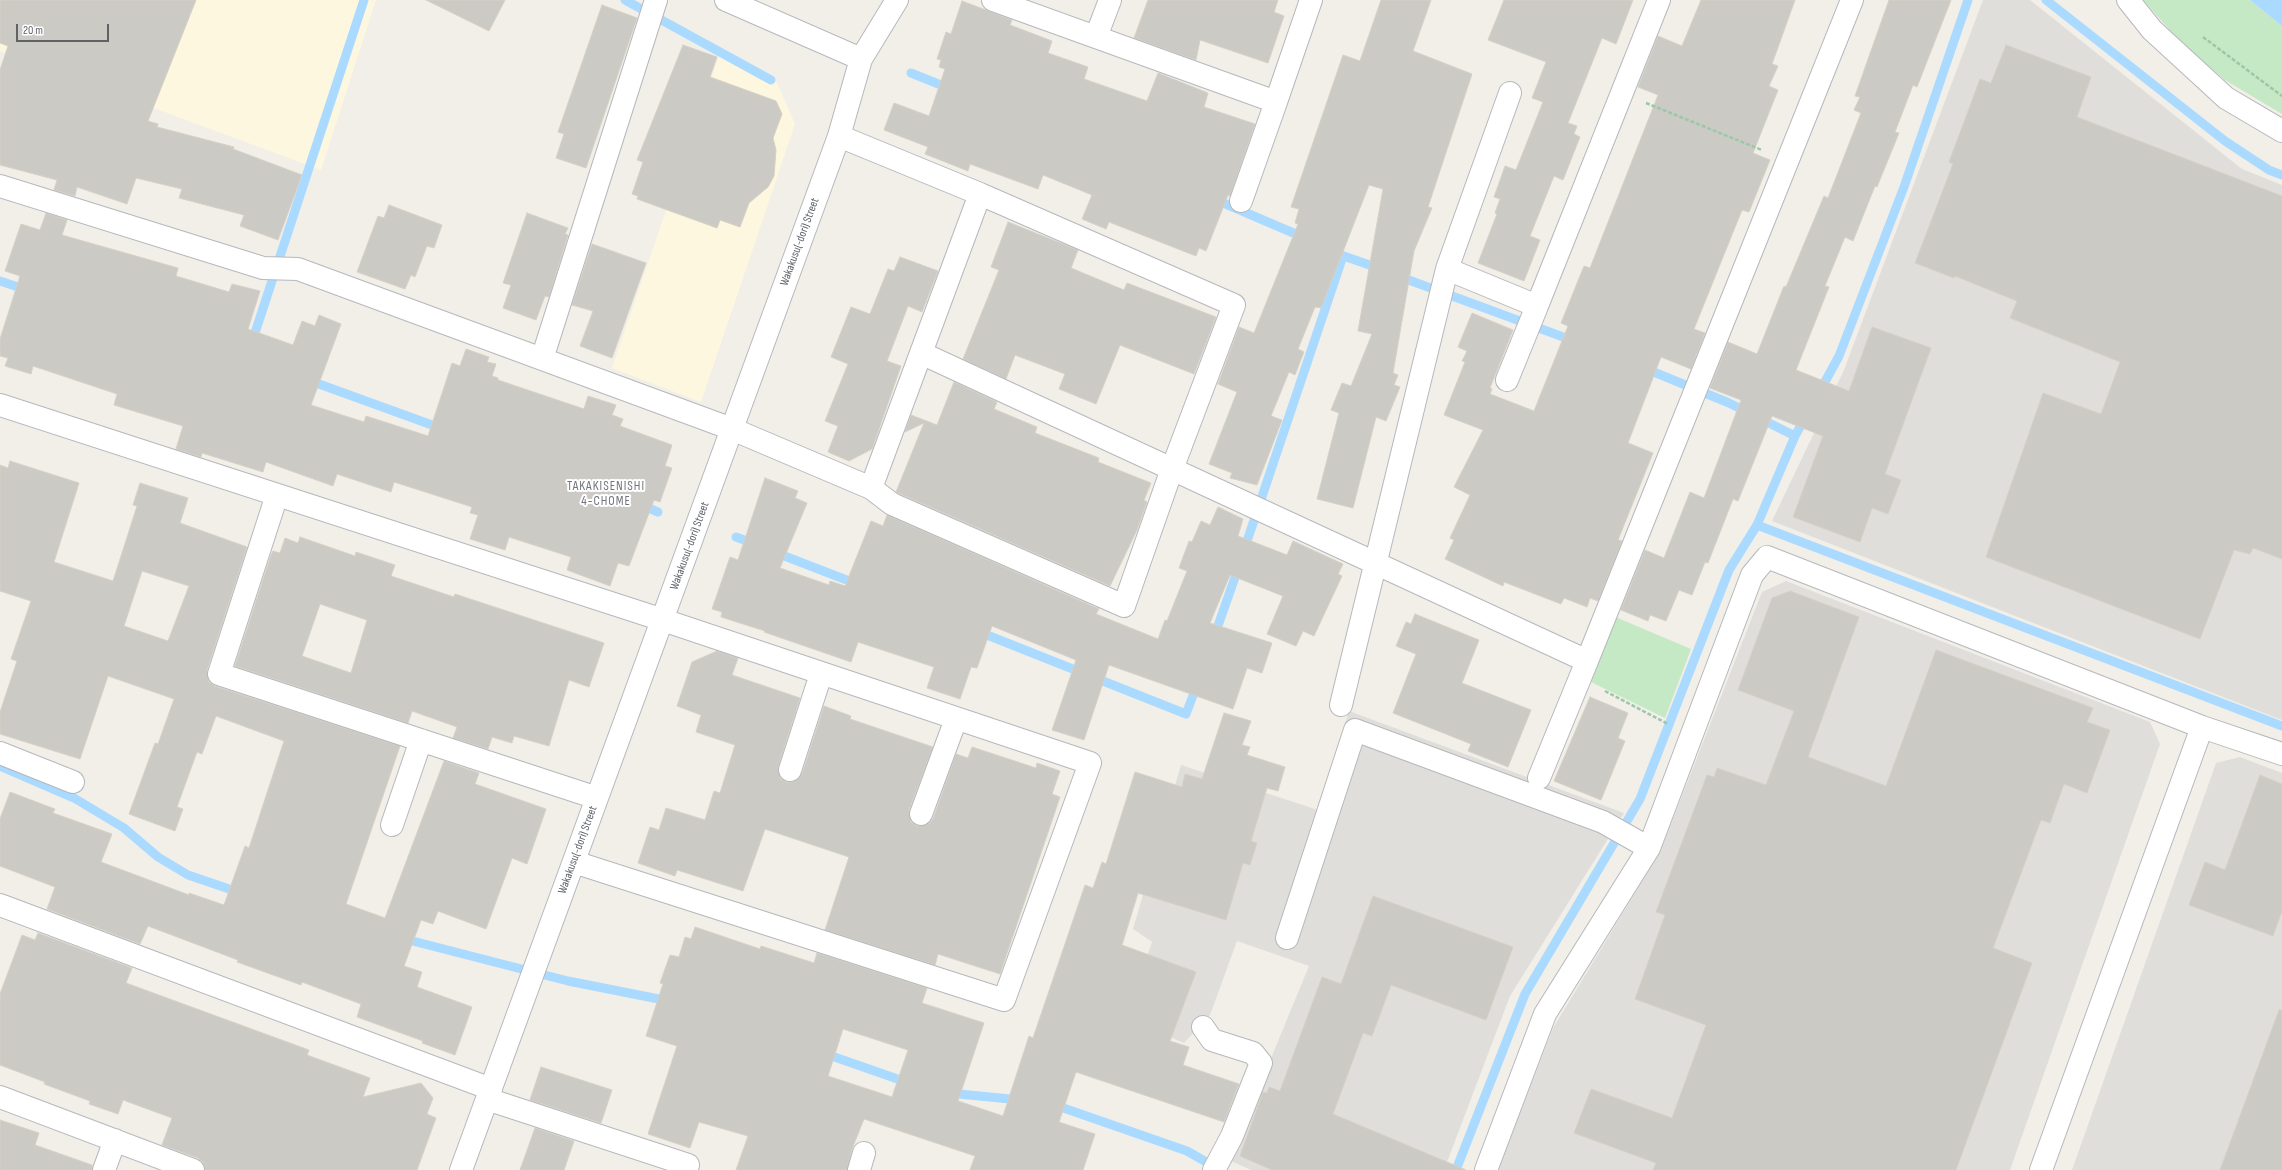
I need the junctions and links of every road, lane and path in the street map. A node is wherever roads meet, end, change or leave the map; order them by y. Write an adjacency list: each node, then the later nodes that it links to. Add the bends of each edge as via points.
1 (726, 0): 12 (street)
2 (896, 0): 12 (street, Wakakusu(-dori) Street)
3 (993, 0): 11 (street)
4 (1110, 0): 11 (street)
5 (1311, 0): 16 (street)
6 (1659, 0): 14 (street)
7 (1852, 0): 19 (street)
8 (2128, 0): 17 (street, via 2152,30 2226,98)
9 (656, 1): 26 (street)
10 (2199, 34): 15 (path)
11 (1096, 37): 16 (street)
12 (861, 59): 18 (street, Wakakusu(-dori) Street)
13 (1510, 93): 23 (street)
14 (1622, 93): 19 (path); 24 (street)
15 (2282, 96)
16 (1276, 102): 22 (street)
17 (2282, 131)
18 (839, 136): 21 (street); 29 (street, Wakakusu(-dori) Street)
19 (1788, 160): 35 (street)
20 (0, 186): 26 (street, via 263,268 298,269)
21 (980, 194): 25 (street); 30 (street, via 1234,305)
22 (1241, 201)
23 (1443, 283): 24 (street); 33 (street)
24 (1532, 318): 27 (street)
25 (921, 353): 30 (street); 31 (street)
26 (542, 359): 29 (street)
27 (1508, 380)
28 (0, 405): 32 (street)
29 (732, 429): 31 (street); 34 (street, Wakakusu(-dori) Street)
30 (1172, 469): 31 (street, via 1124,606 892,504); 33 (street)
31 (871, 488)
32 (277, 495): 34 (street); 41 (street, via 219,674)
33 (1376, 562): 35 (street); 37 (street)
34 (663, 620): 36 (street); 47 (street, Wakakusu(-dori) Street)
35 (1583, 669): 39 (path); 45 (street)
36 (821, 674): 38 (street); 44 (street)
37 (1341, 704)
38 (956, 718): 48 (street); 51 (street, via 1090,763 1004,1000)
39 (1660, 720)
40 (2202, 727): 43 (street); 50 (street, via 1767,557 1752,575); 64 (street)
41 (421, 740): 47 (street); 49 (street)
42 (0, 753): 46 (street)
43 (2282, 754)
44 (790, 770)
45 (1539, 778)
46 (73, 782)
47 (597, 798): 51 (street, Wakakusu(-dori) Street)
48 (921, 814)
49 (392, 825)
50 (1642, 844): 53 (street, via 1603,822 1354,730); 63 (street, via 1545,1014)
51 (574, 862): 55 (street, Wakakusu(-dori) Street)
52 (1, 909): 55 (street)
53 (1287, 938)
54 (1203, 1026): 59 (street, via 1212,1040 1252,1053 1261,1064 1232,1136)
55 (489, 1094): 58 (street); 62 (street, Wakakusu(-dori) Street)
56 (0, 1097): 57 (street)
57 (115, 1140): 60 (street); 61 (street)
58 (688, 1165)
59 (1216, 1166)
60 (104, 1170)
61 (192, 1170)
62 (461, 1170)
63 (1486, 1170)
64 (2041, 1170)

